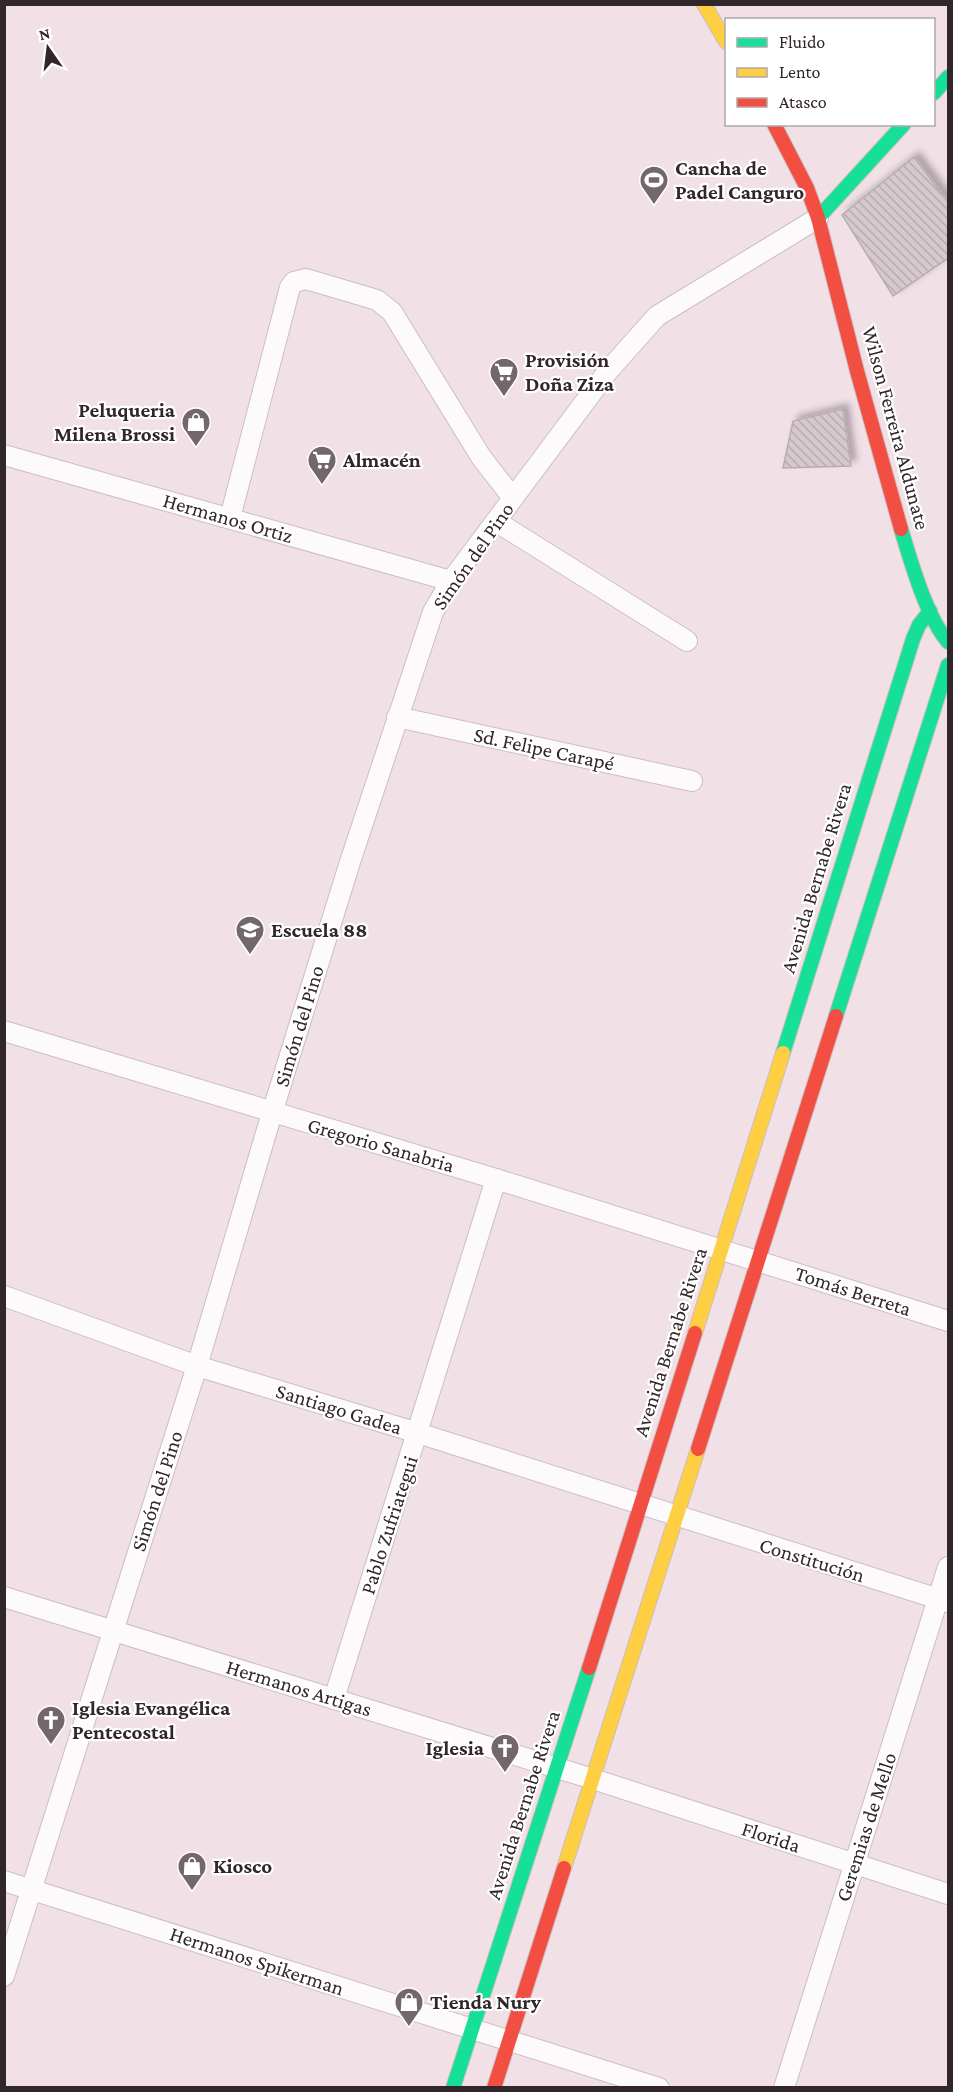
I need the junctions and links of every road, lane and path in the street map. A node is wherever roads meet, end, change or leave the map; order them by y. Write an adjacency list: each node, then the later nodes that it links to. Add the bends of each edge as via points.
1 (704, 4): 2 (street)
2 (725, 40)
3 (948, 77): 4 (street)
4 (935, 91)
5 (775, 126): 7 (street, Wilson Ferreira Aldunate)
6 (902, 126): 7 (street)
7 (818, 218): 9 (street, Simón del Pino, via 657,316 608,371); 13 (street, Wilson Ferreira Aldunate, via 906,545)
8 (6, 460): 10 (street, Hermanos Ortiz)
9 (513, 498): 10 (street, via 481,457 392,312 377,300 306,279 290,287); 11 (street, Simón del Pino)
10 (230, 518): 12 (street, Hermanos Ortiz)
11 (497, 522): 12 (street, Simón del Pino); 14 (street)
12 (451, 581): 17 (street, Simón del Pino, via 433,612)
13 (930, 611): 15 (street, Wilson Ferreira Aldunate); 22 (street, Avenida Bernabe Rivera, via 913,639)
14 (687, 642)
15 (948, 642)
16 (948, 665): 23 (street)
17 (397, 717): 18 (street, Sd. Felipe Carapé); 20 (street, Simón del Pino)
18 (692, 781)
19 (4, 1031): 20 (street, Gregorio Sanabria)
20 (272, 1113): 21 (street, Gregorio Sanabria); 26 (street, Simón del Pino)
21 (496, 1179): 22 (street, Gregorio Sanabria); 27 (street, Pablo Zufriategui)
22 (722, 1249): 23 (street, Gregorio Sanabria); 28 (street, Avenida Bernabe Rivera)
23 (757, 1260): 25 (street, Tomás Berreta); 29 (street)
24 (4, 1296): 26 (street, Santiago Gadea)
25 (948, 1322)
26 (197, 1366): 27 (street, Santiago Gadea); 33 (street, Simón del Pino)
27 (418, 1434): 28 (street, Santiago Gadea); 34 (street, Pablo Zufriategui)
28 (639, 1505): 29 (street, Santiago Gadea); 35 (street, Avenida Bernabe Rivera)
29 (676, 1517): 32 (street, Constitución); 36 (street)
30 (948, 1567): 32 (street, Geremias de Mello)
31 (4, 1597): 33 (street, Hermanos Artigas)
32 (943, 1601): 37 (street, Geremias de Mello)
33 (112, 1630): 34 (street, Hermanos Artigas); 39 (street, Simón del Pino)
34 (334, 1699): 35 (street, Hermanos Artigas)
35 (558, 1768): 36 (street, Hermanos Artigas); 42 (street, Avenida Bernabe Rivera)
36 (593, 1779): 37 (street, Florida); 43 (street)
37 (854, 1865): 40 (street, Florida); 47 (street, Geremias de Mello)
38 (4, 1881): 39 (street, Hermanos Spikerman)
39 (32, 1890): 41 (street, Simón del Pino); 42 (street, Hermanos Spikerman)
40 (948, 1894)
41 (4, 1976)
42 (472, 2029): 43 (street, Hermanos Spikerman); 44 (street, Avenida Bernabe Rivera)
43 (508, 2041): 45 (street); 46 (street, Hermanos Spikerman)
44 (453, 2088)
45 (494, 2088)
46 (659, 2088)
47 (784, 2088)

